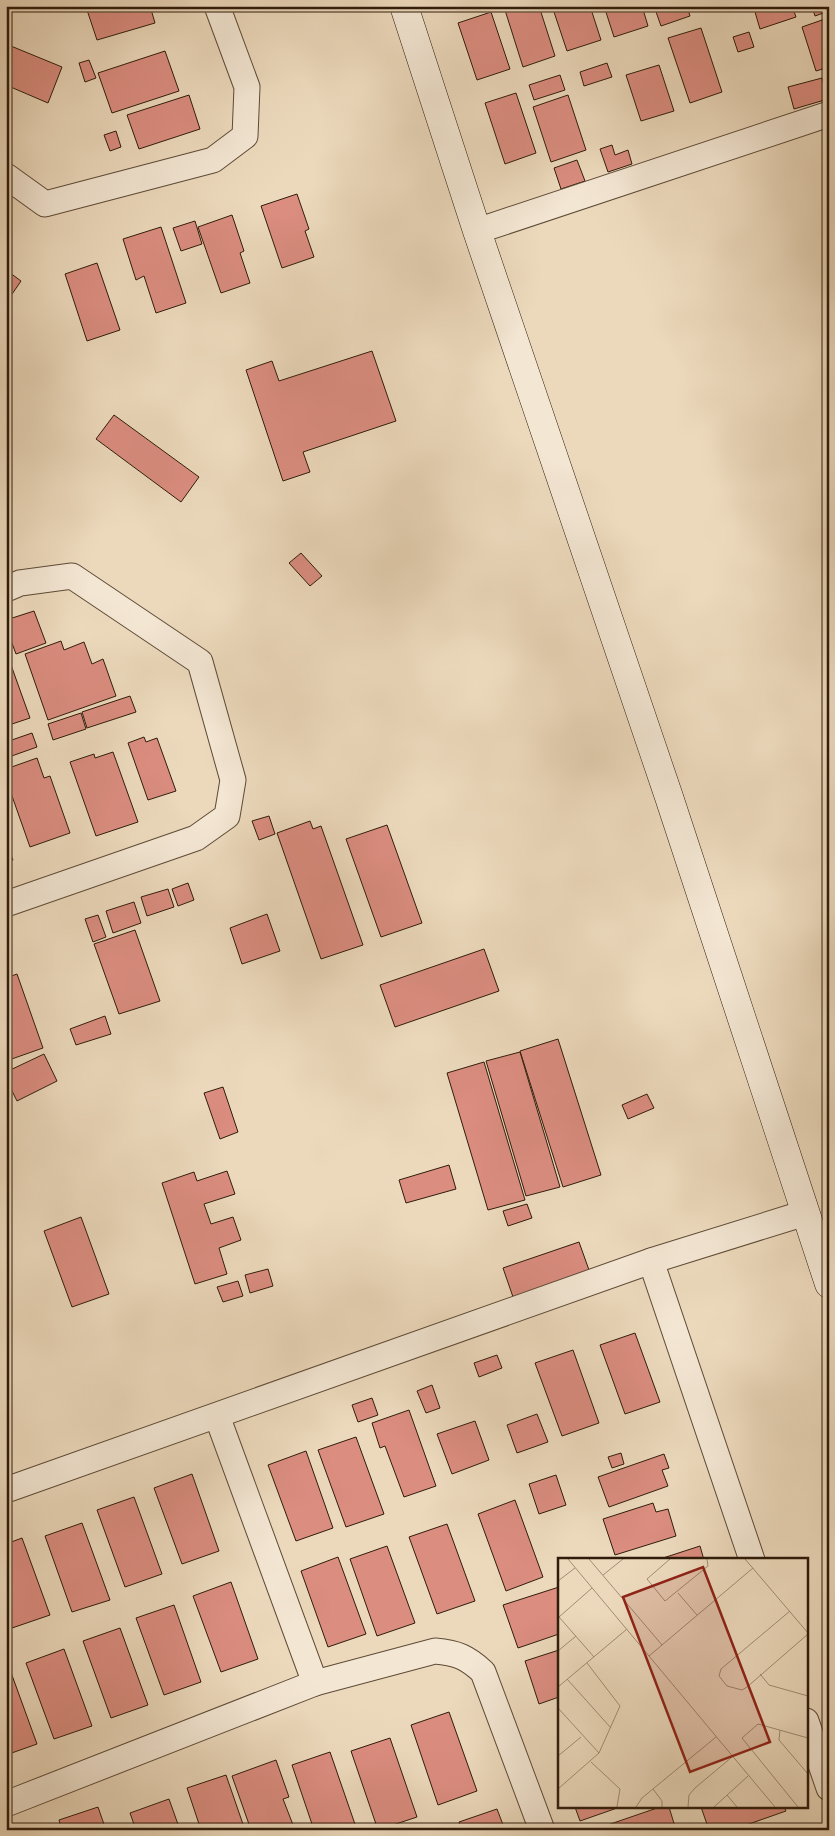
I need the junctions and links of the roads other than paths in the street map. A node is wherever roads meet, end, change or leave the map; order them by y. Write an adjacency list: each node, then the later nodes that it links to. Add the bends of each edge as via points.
1 (217, 6): 4 (street, via 247,87 245,136 213,160 45,204)
2 (404, 6): 5 (street)
3 (829, 114): 5 (street)
4 (6, 176)
5 (477, 231): 8 (street, via 669,797)
6 (6, 589): 7 (street, via 20,583 72,576 200,662 233,780 226,816 196,838)
7 (6, 904)
8 (805, 1213): 9 (street); 10 (street)
9 (651, 1261): 11 (street); 13 (street)
10 (829, 1284)
11 (217, 1416): 12 (street); 14 (street)
12 (6, 1490)
13 (751, 1558)
14 (314, 1683): 17 (street); 18 (street, via 435,1651 469,1659 483,1672)
15 (808, 1727): 16 (street)
16 (829, 1788)
17 (6, 1804)
18 (542, 1830)

